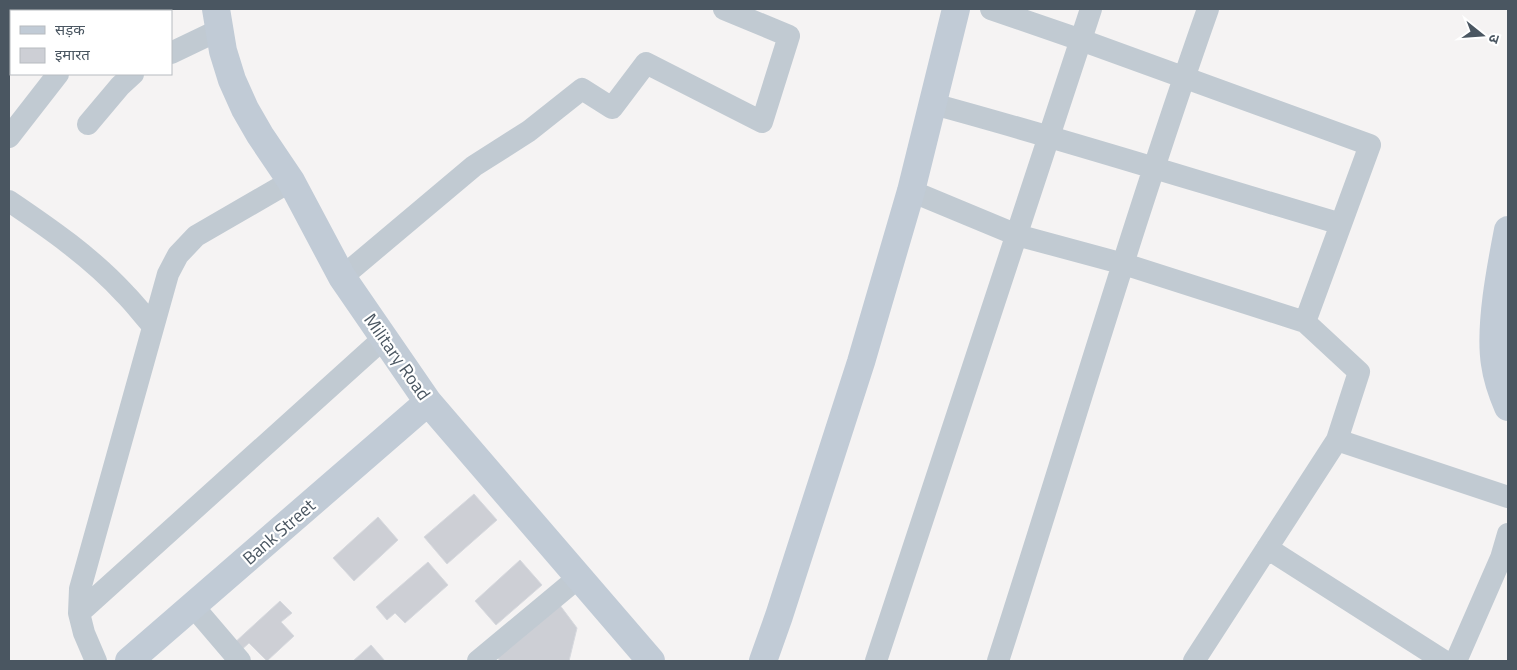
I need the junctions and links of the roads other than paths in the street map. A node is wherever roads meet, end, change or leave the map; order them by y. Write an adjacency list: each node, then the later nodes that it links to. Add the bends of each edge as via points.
1 (724, 9): 25 (street, via 789,36 762,122 646,63 612,108 582,89 529,131 474,166)
2 (956, 9): 12 (street)
3 (991, 9): 7 (street)
4 (1092, 9): 7 (street)
5 (1208, 9): 11 (street)
6 (218, 19): 8 (street); 17 (street, Military Road, via 223,51 245,109)
7 (1081, 40): 11 (street); 14 (street)
8 (172, 52)
9 (57, 75): 15 (street)
10 (132, 75): 13 (street)
11 (1183, 76): 16 (street); 20 (street, via 1370,145)
12 (933, 104): 14 (street); 18 (street)
13 (88, 124)
14 (1050, 136): 16 (street); 22 (street)
15 (9, 138)
16 (1154, 169): 20 (street); 23 (street)
17 (291, 181): 25 (street, Military Road); 27 (street, via 196,236 178,255 168,274)
18 (911, 191): 22 (street); 43 (street, via 861,362)
19 (9, 201): 27 (street, via 83,256 124,293)
20 (1340, 224): 26 (street)
21 (1508, 230): 24 (street)
22 (1017, 235): 23 (street); 44 (street)
23 (1124, 264): 26 (street); 45 (street)
24 (1505, 270): 29 (street, via 1494,324 1494,362)
25 (342, 277): 28 (street, Military Road)
26 (1304, 322): 31 (street, via 1359,372)
27 (152, 326): 37 (street, via 80,589)
28 (384, 338): 30 (street, Military Road); 37 (street)
29 (1505, 392)
30 (428, 402): 35 (street, Military Road); 36 (street, Bank Street)
31 (1337, 440): 32 (street); 34 (street)
32 (1508, 498)
33 (1508, 534): 48 (street)
34 (1267, 548): 46 (street); 47 (street)
35 (579, 577): 41 (street); 42 (street, Military Road)
36 (193, 606): 39 (street, Bank Street); 40 (street)
37 (79, 613): 38 (street)
38 (96, 661)
39 (129, 661)
40 (240, 661)
41 (478, 661)
42 (651, 661)
43 (763, 661)
44 (876, 661)
45 (998, 661)
46 (1194, 661)
47 (1444, 661)
48 (1456, 661)

